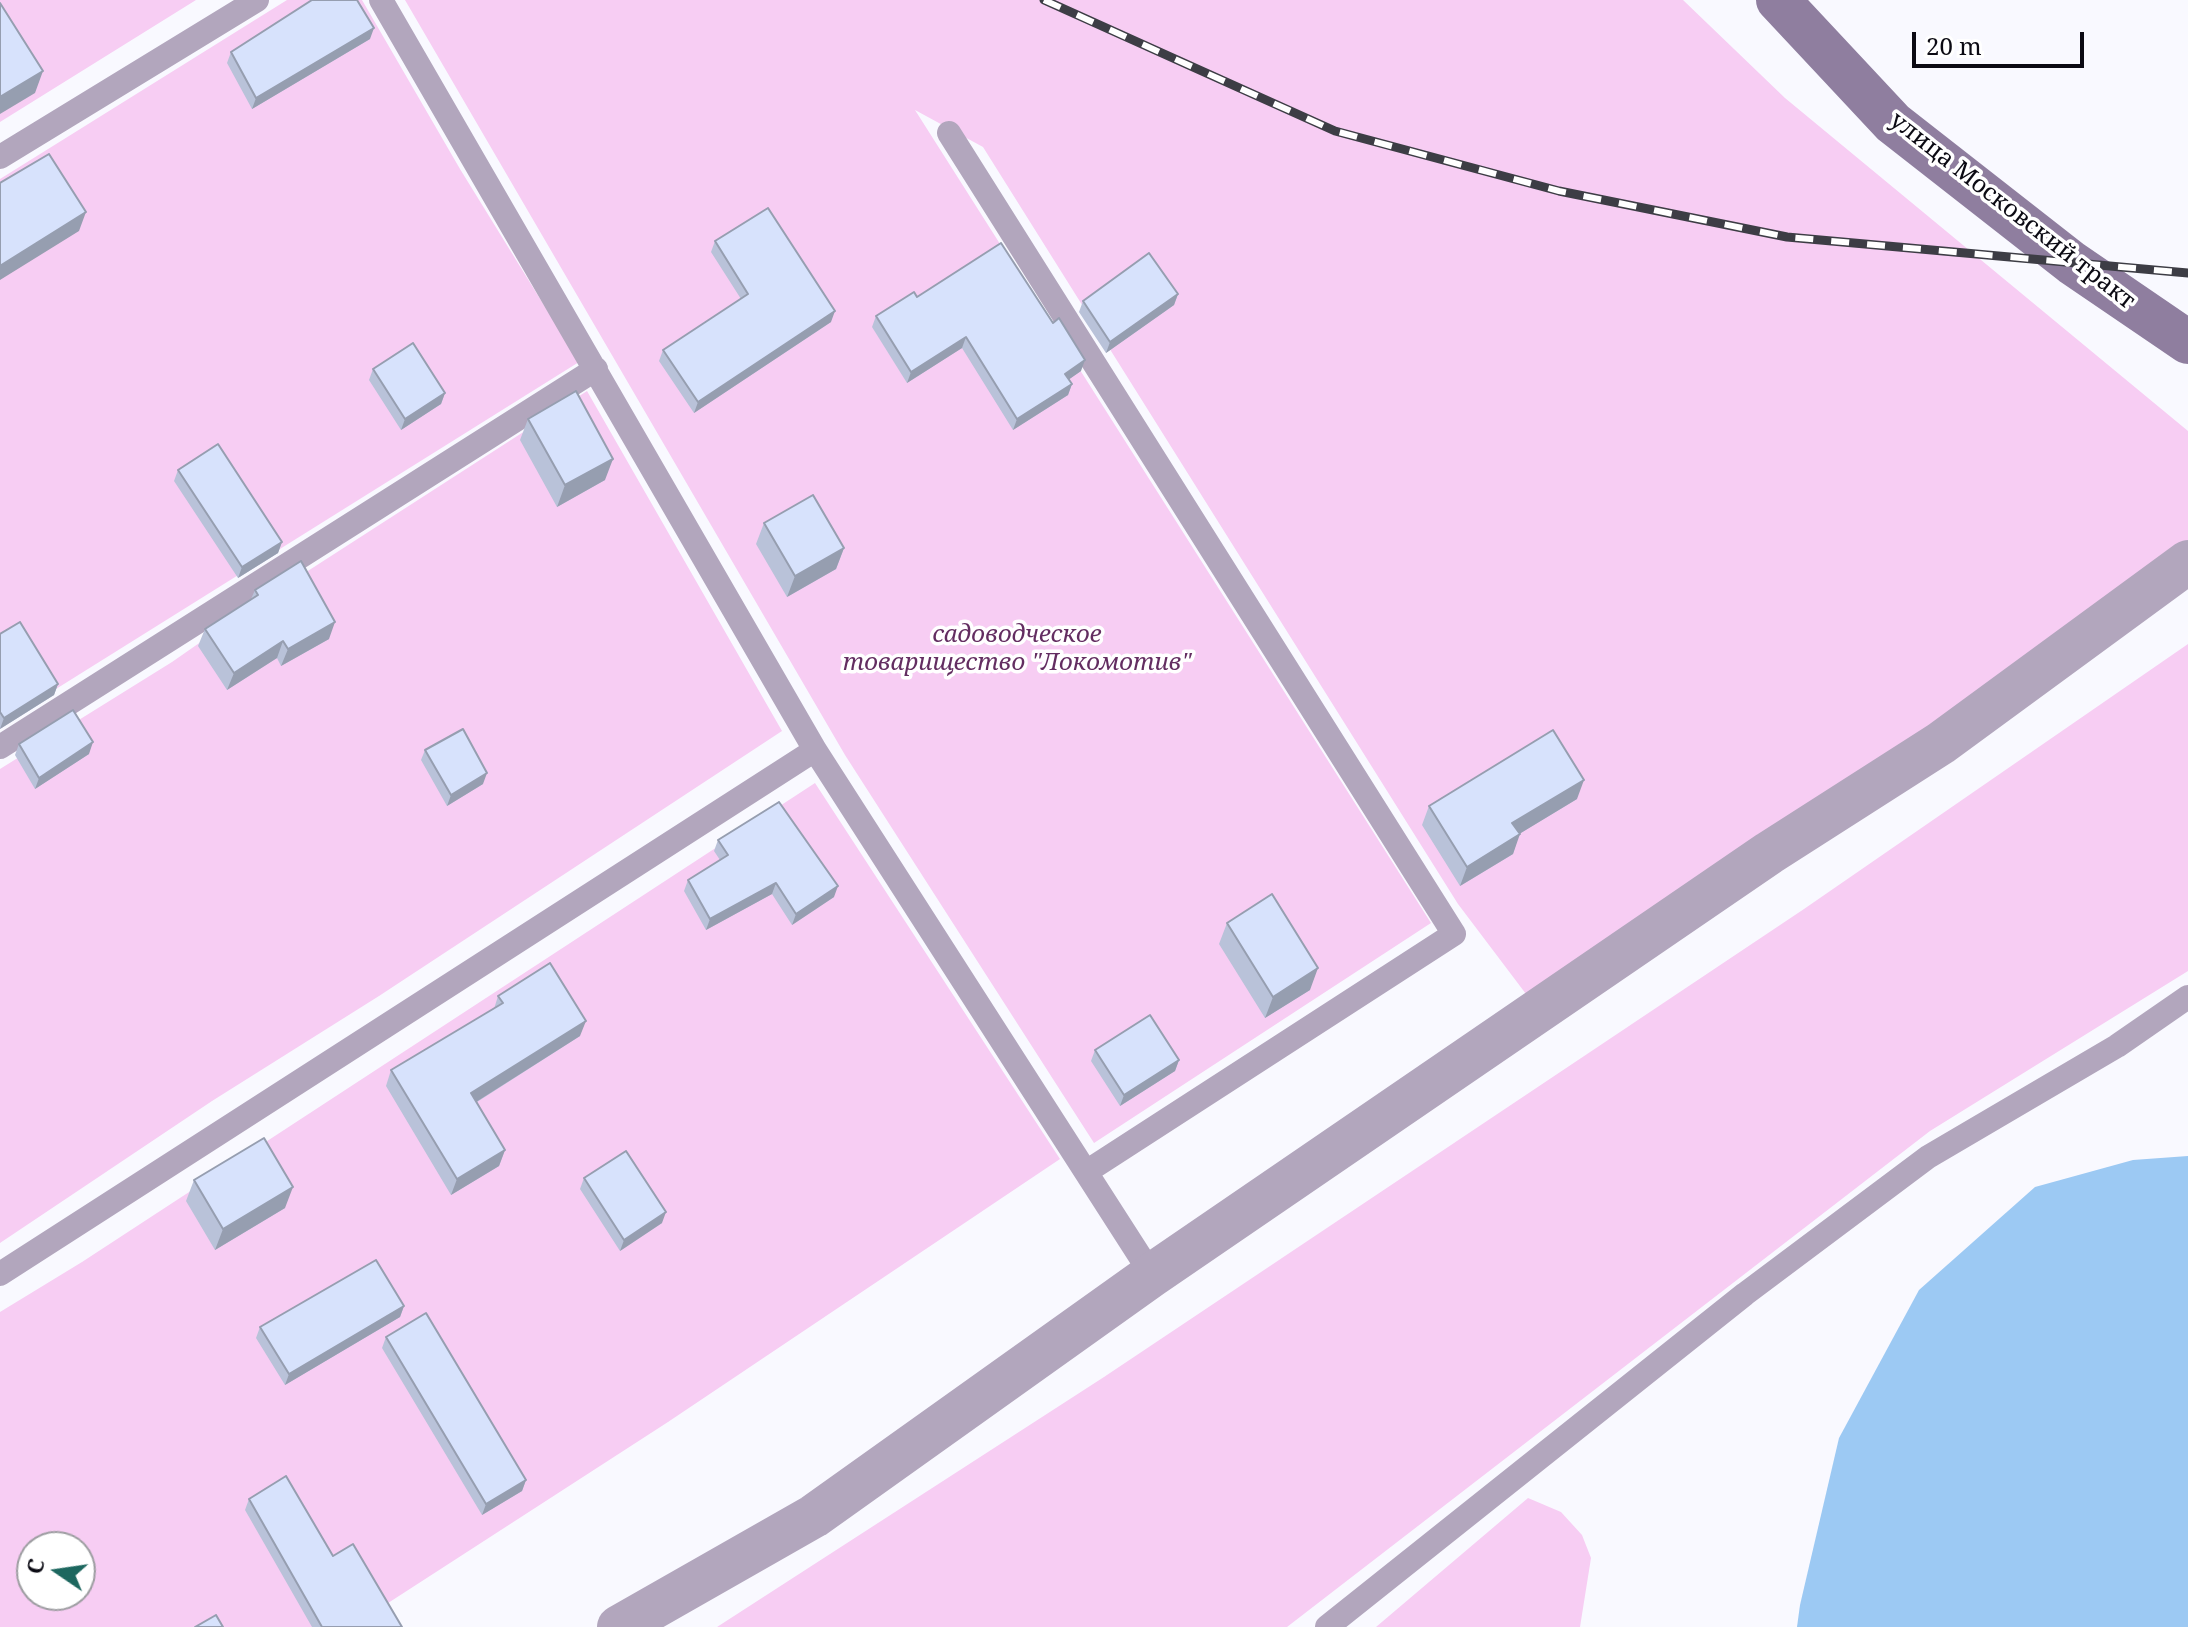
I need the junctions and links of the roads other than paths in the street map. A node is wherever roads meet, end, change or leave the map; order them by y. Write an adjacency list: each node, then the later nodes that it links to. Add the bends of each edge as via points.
1 (257, 0): 5 (lane)
2 (381, 0): 7 (lane)
3 (1778, 0): 6 (street, улица Московский тракт, via 1893,123 2072,263)
4 (949, 133): 12 (lane, via 1454,934)
5 (0, 157)
6 (2188, 342)
7 (596, 369): 9 (lane); 10 (lane)
8 (2188, 562): 14 (street, via 1941,743 1769,853)
9 (0, 747)
10 (815, 750): 12 (lane); 13 (lane)
11 (2188, 997): 16 (lane, via 2117,1046 1928,1157 1745,1294)
12 (1086, 1172): 14 (lane)
13 (0, 1274)
14 (1152, 1275): 15 (street, via 814,1516)
15 (619, 1627)
16 (1327, 1627)

